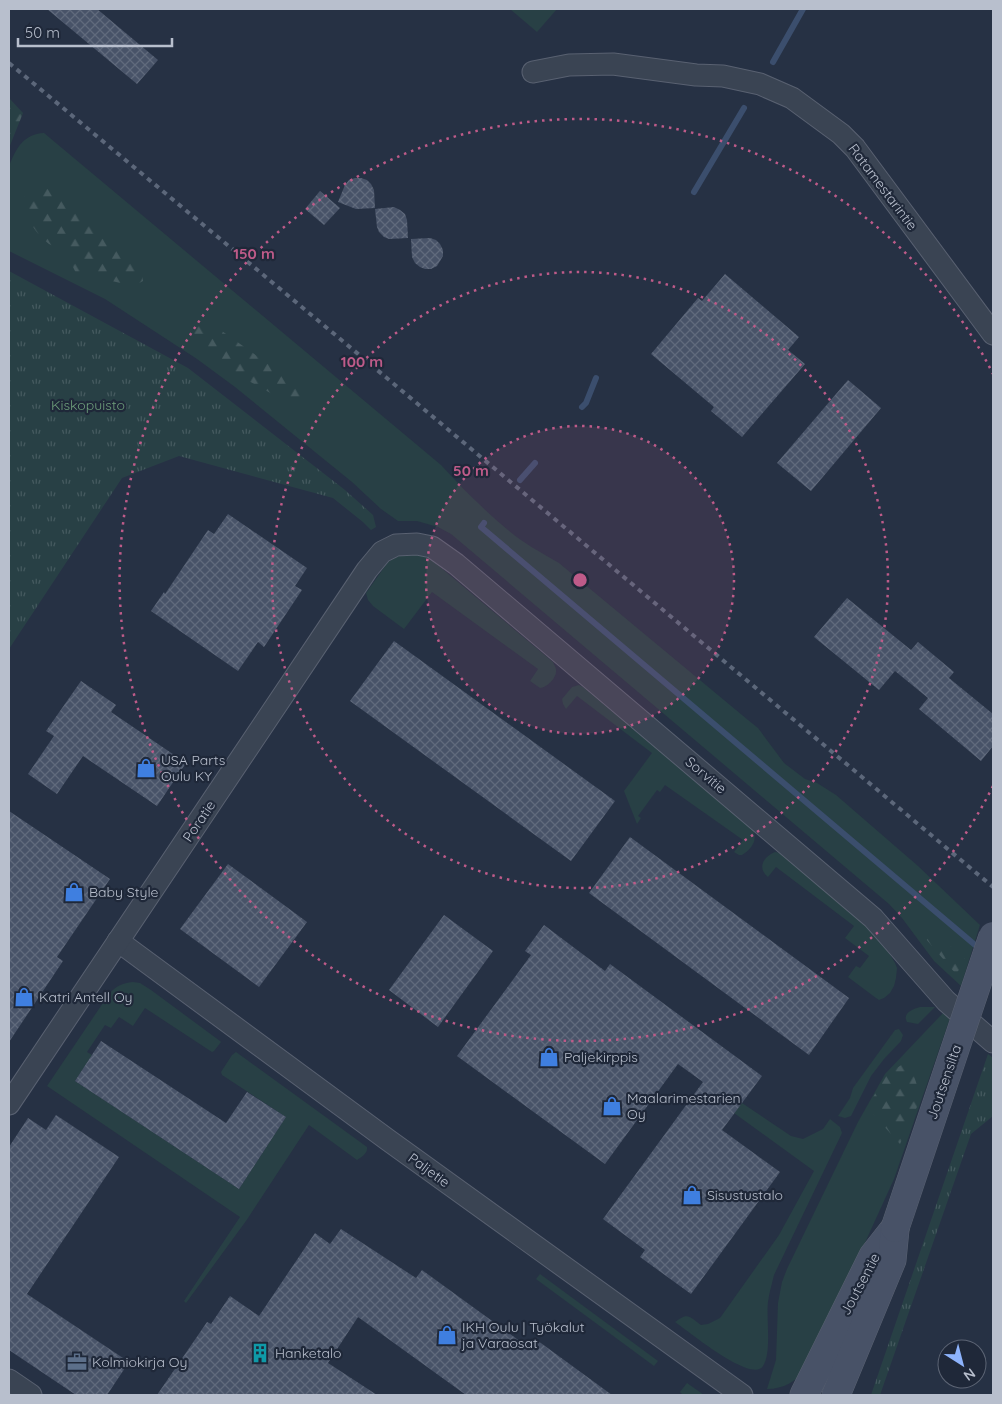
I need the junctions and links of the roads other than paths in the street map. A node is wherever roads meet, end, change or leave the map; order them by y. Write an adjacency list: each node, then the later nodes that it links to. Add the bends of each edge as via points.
1 (533, 72): 2 (street, Ratamestarintie, via 569,65 613,64 723,76 760,84 792,98 856,148)
2 (993, 334)
3 (396, 545): 5 (street, Poratie, via 382,552 367,570); 6 (street, Sorvitie, via 432,547 456,564 874,918 946,1001)
4 (993, 936): 8 (main road, Joutsensilta, bridge)
5 (118, 941): 7 (street, Poratie); 11 (street, Paljetie)
6 (993, 1042)
7 (9, 1104)
8 (895, 1228): 12 (main road, Joutsentie, via 873,1256); 13 (main road, Joutsentie, via 892,1260)
9 (9, 1380): 10 (street)
10 (31, 1395)
11 (742, 1395)
12 (804, 1395)
13 (836, 1395)

